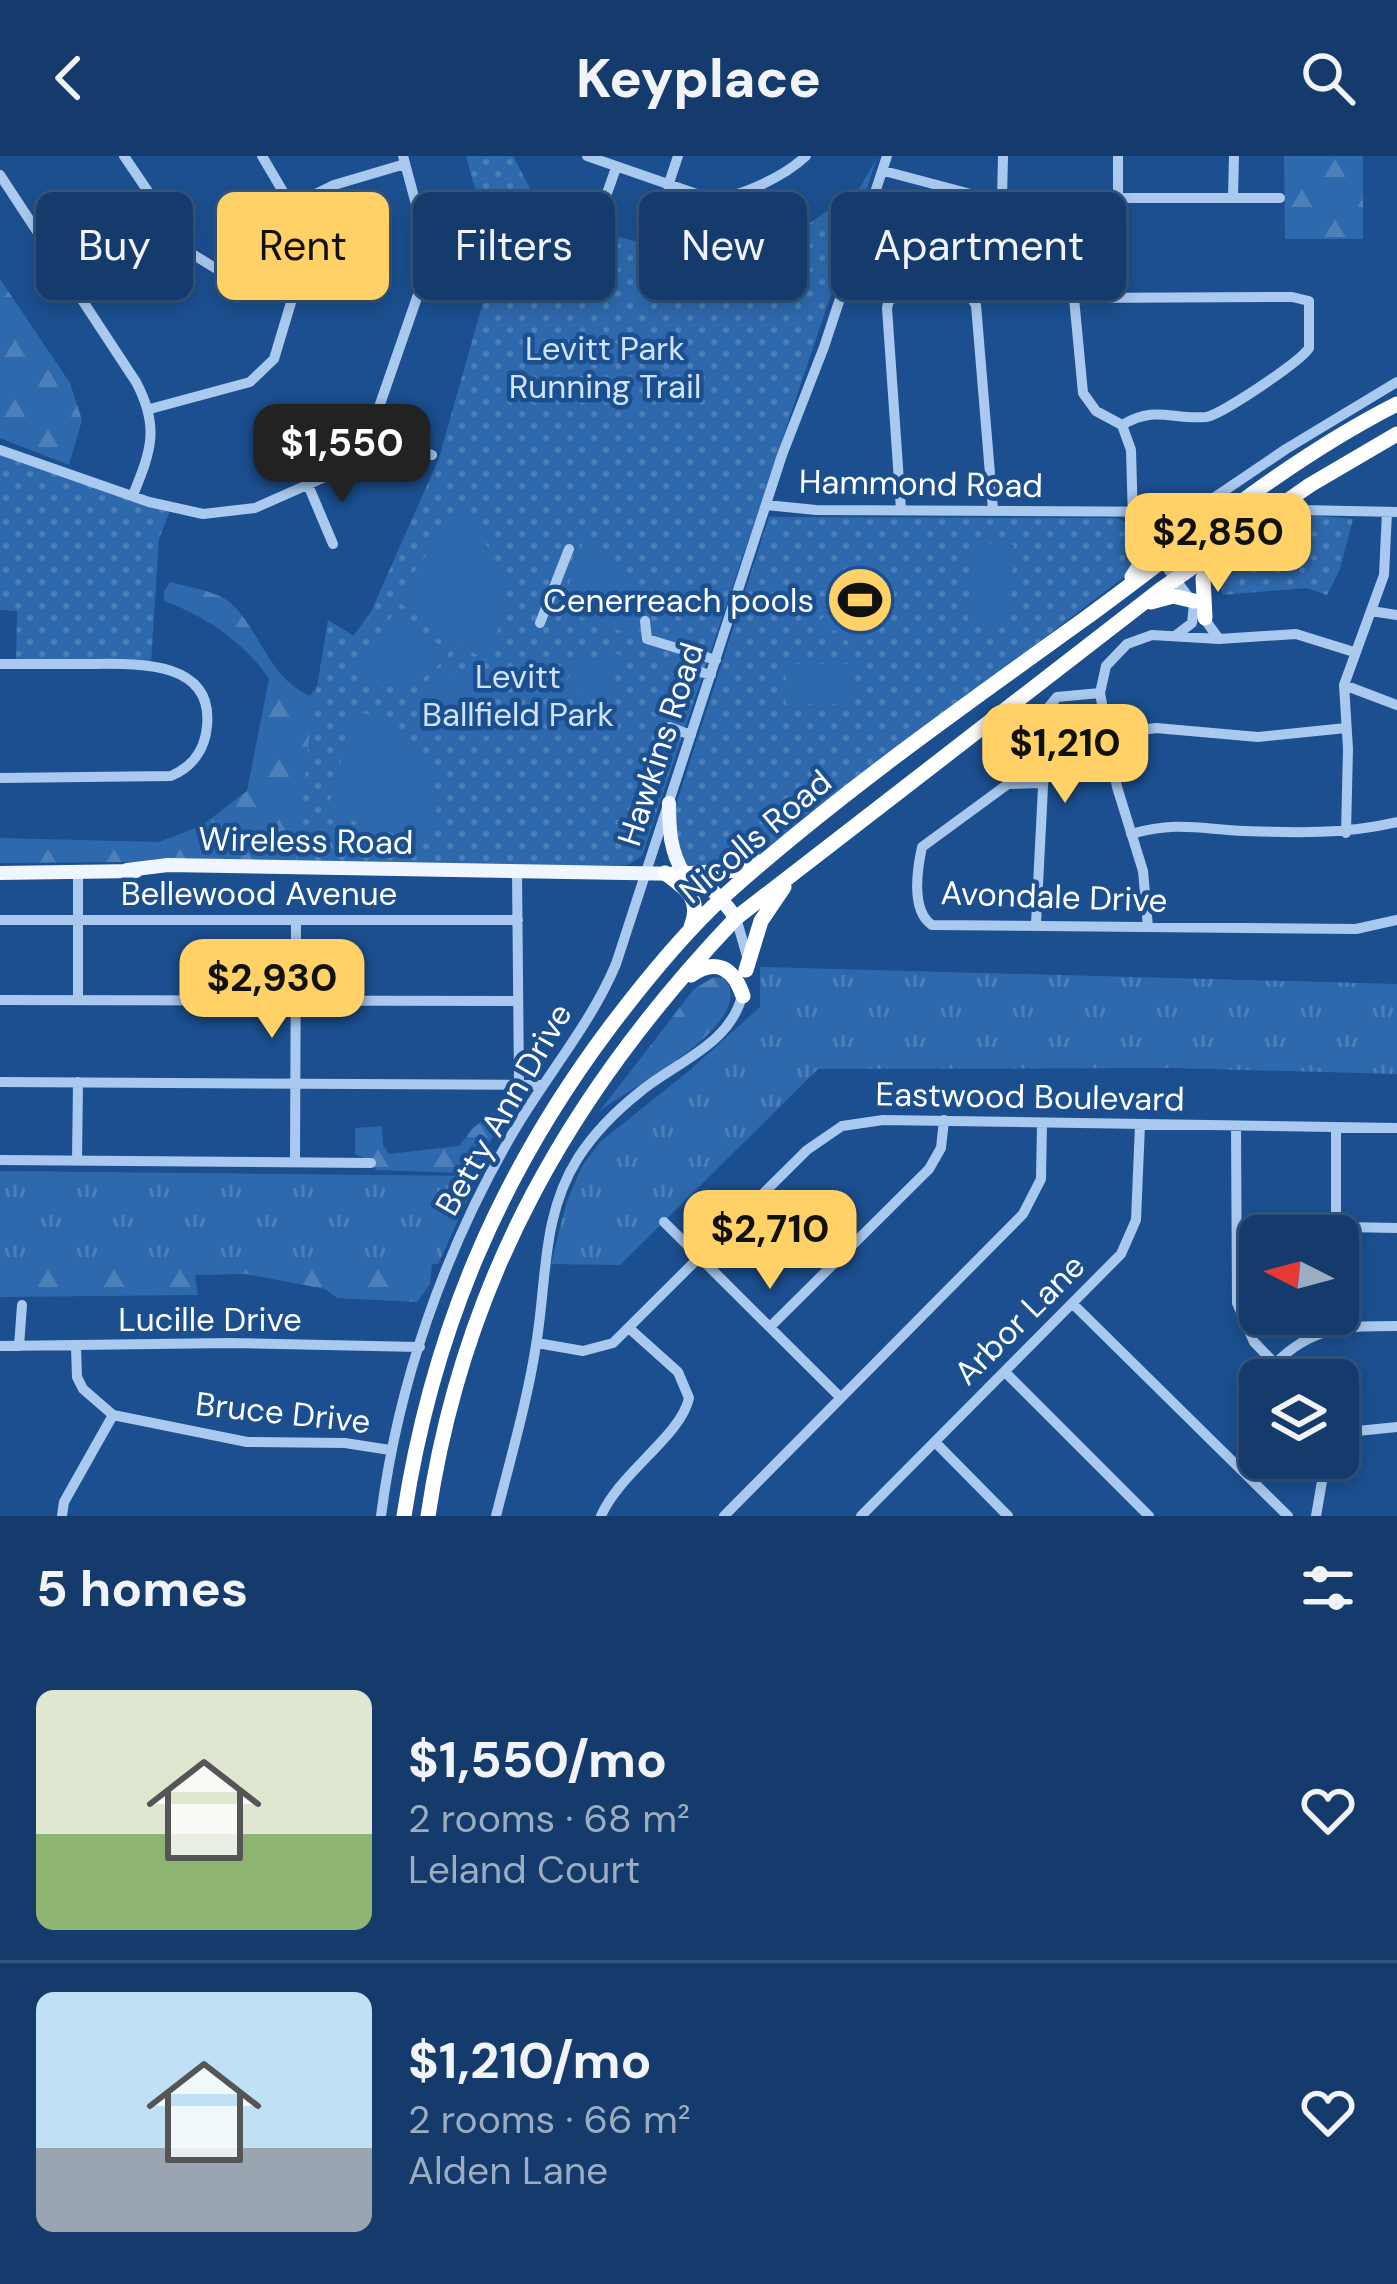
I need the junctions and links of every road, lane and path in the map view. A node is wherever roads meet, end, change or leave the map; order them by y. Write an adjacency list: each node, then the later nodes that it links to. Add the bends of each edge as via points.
1 (124, 156): 24 (street, via 189,252)
2 (262, 156): 15 (street)
3 (586, 156): 11 (street)
4 (678, 156): 14 (street)
5 (806, 156): 14 (street, via 730,197)
6 (887, 156): 12 (street, Hawkins Road)
7 (1003, 156): 19 (street)
8 (1118, 156): 20 (street)
9 (1234, 156): 22 (street)
10 (404, 160): 16 (street); 32 (street, via 425,266)
11 (616, 168): 14 (street); 17 (street)
12 (884, 171): 18 (street); 38 (street, Hawkins Road)
13 (0, 175): 30 (street, via 10,203)
14 (668, 186)
15 (284, 192)
16 (319, 192)
17 (607, 192)
18 (958, 192)
19 (1002, 192)
20 (1118, 192)
21 (1126, 197): 22 (street)
22 (1233, 197): 23 (street)
23 (1280, 198)
24 (217, 269)
25 (1126, 298): 31 (street, via 1309,301 1309,348 1222,412 1140,414)
26 (294, 300): 30 (street, via 260,376)
27 (1075, 300): 31 (street, via 1083,393)
28 (1397, 382): 42 (street, Hammond Road, via 1193,512)
29 (1397, 404): 44 (highway, Nicolls Road)
30 (150, 410): 37 (street, via 150,452)
31 (1121, 425): 42 (street, via 1131,450)
32 (370, 433): 35 (street); 36 (street)
33 (1397, 434): 46 (highway, Nicolls Road)
34 (0, 450): 37 (street)
35 (432, 455)
36 (308, 484): 37 (street, via 222,514); 47 (street)
37 (133, 495)
38 (766, 505): 39 (street, Hammond Road); 62 (street, Hawkins Road)
39 (901, 510): 40 (street, Hammond Road); 40 (street, via 887,308 904,294 968,292 976,305)
40 (993, 510): 42 (street, Hammond Road)
41 (1301, 511): 43 (street)
42 (1132, 512): 45 (street)
43 (1392, 512): 54 (street)
44 (1212, 525): 45 (highway, via 1178,538); 49 (highway, Nicolls Road)
45 (1143, 534): 49 (street); 51 (highway, via 1141,566)
46 (1235, 536): 50 (highway, Nicolls Road); 56 (highway, via 1203,578)
47 (333, 544)
48 (569, 549): 58 (street)
49 (1164, 561): 50 (street); 51 (highway, Nicolls Road)
50 (1178, 578): 52 (street); 53 (highway, Nicolls Road)
51 (1109, 601): 79 (highway, Nicolls Road)
52 (1194, 601): 53 (highway, via 1173,596); 56 (street); 59 (street, via 1192,623)
53 (1142, 605): 84 (highway, Nicolls Road)
54 (1371, 611): 55 (street); 61 (street)
55 (1397, 615)
56 (1205, 618): 60 (street)
57 (646, 621): 62 (street, via 651,642)
58 (541, 623)
59 (1174, 636): 60 (street); 67 (street, via 1127,644 1106,666)
60 (1219, 639): 61 (street, via 1296,634)
61 (1354, 652): 66 (street)
62 (716, 661): 65 (street, Hawkins Road)
63 (0, 664): 73 (street, via 161,666 191,681 208,714 200,751 171,776)
64 (689, 669): 65 (street)
65 (711, 675): 71 (street, Hawkins Road)
66 (1344, 685): 68 (street); 70 (street)
67 (1100, 693): 72 (street); 74 (street, via 1057,697 1047,709)
68 (1397, 706)
69 (669, 727): 71 (street)
70 (1346, 728): 72 (street); 77 (street)
71 (691, 735): 75 (street, Hawkins Road)
72 (1107, 735): 78 (street)
73 (0, 778)
74 (1042, 783): 94 (street); 94 (street, Avondale Drive, via 1008,784 920,853 918,908 925,921)
75 (669, 803): 83 (street, Hawkins Road); 86 (main road, via 672,850)
76 (1397, 822): 77 (street)
77 (1346, 832): 78 (street, via 1176,824)
78 (1131, 834): 95 (street)
79 (772, 856): 86 (highway, via 739,870); 87 (highway, Nicolls Road)
80 (0, 869): 81 (main road, Wireless Road)
81 (78, 870): 82 (main road, Wireless Road); 90 (street)
82 (517, 872): 83 (main road, Wireless Road); 91 (street)
83 (647, 872): 85 (main road, Hawkins Road); 108 (street, Betty Ann Drive, via 606,986)
84 (796, 872): 88 (highway, Nicolls Road); 97 (highway, via 761,921)
85 (665, 873): 86 (main road, Hawkins Road); 96 (highway, via 694,898)
86 (684, 874): 87 (main road, Hawkins Road)
87 (722, 898): 88 (main road, Hawkins Road); 96 (highway, Nicolls Road)
88 (736, 918): 97 (street, Hawkins Road); 98 (highway, Nicolls Road)
89 (0, 920): 90 (street, Bellewood Avenue)
90 (79, 920): 93 (street, Bellewood Avenue); 101 (street)
91 (518, 920): 93 (street, Bellewood Avenue); 103 (street)
92 (1397, 920): 95 (street, Avondale Drive, via 1356,929)
93 (296, 921): 102 (street)
94 (1036, 924): 95 (street, Avondale Drive)
95 (1148, 927)
96 (689, 931): 145 (highway, Nicolls Road, via 581,1066 490,1220 444,1342)
97 (746, 970): 99 (street, Hawkins Road)
98 (673, 986): 99 (highway, via 717,966 734,973); 146 (highway, Nicolls Road, via 556,1148 515,1223 464,1358)
99 (743, 997): 127 (street, Hawkins Road, via 706,1048 641,1091 579,1157 548,1237)
100 (0, 1000): 101 (street)
101 (79, 1000): 102 (street)
102 (296, 1001): 103 (street); 106 (street)
103 (518, 1001): 107 (street)
104 (0, 1082): 105 (street)
105 (78, 1082): 106 (street); 116 (street)
106 (296, 1083): 107 (street); 117 (street)
107 (519, 1084): 108 (street)
108 (543, 1084): 131 (street, Betty Ann Drive, via 475,1203)
109 (944, 1120): 110 (street, Eastwood Boulevard); 121 (street, Eastwood Boulevard, via 864,1121 833,1130); 124 (street, via 929,1169)
110 (1042, 1124): 111 (street, Eastwood Boulevard); 135 (street, via 1032,1203)
111 (1139, 1125): 112 (street, Eastwood Boulevard); 123 (street, Arbor Lane, via 1133,1232)
112 (1236, 1126): 113 (street, Eastwood Boulevard); 132 (street, via 1237,1303)
113 (1336, 1128): 114 (street, Eastwood Boulevard); 120 (street, via 1337,1223)
114 (1397, 1128)
115 (0, 1160): 116 (street)
116 (76, 1161): 117 (street)
117 (296, 1162): 118 (street)
118 (371, 1163)
119 (664, 1222): 121 (street)
120 (1397, 1228)
121 (701, 1258): 124 (street); 126 (street, Eastwood Boulevard)
122 (22, 1305): 129 (street)
123 (1074, 1305): 134 (street, Arbor Lane); 152 (street)
124 (772, 1325): 135 (street)
125 (1397, 1327): 133 (street, via 1335,1327)
126 (630, 1329): 127 (street, Eastwood Boulevard, via 592,1350); 148 (street, via 678,1372 689,1398)
127 (537, 1343): 147 (street, Hawkins Road)
128 (0, 1346): 129 (street, Lucille Drive)
129 (19, 1346): 130 (street, Lucille Drive)
130 (76, 1347): 131 (street, Lucille Drive); 136 (street, via 82,1389)
131 (420, 1347): 140 (street, Betty Ann Drive)
132 (1270, 1359)
133 (1281, 1359)
134 (1006, 1373): 139 (street, Arbor Lane); 151 (street)
135 (840, 1397): 149 (street)
136 (112, 1415): 140 (street, Bruce Drive, via 247,1442); 143 (street)
137 (1397, 1427): 138 (street)
138 (1359, 1430)
139 (936, 1443): 142 (street); 150 (street, Arbor Lane)
140 (390, 1450): 144 (street, Betty Ann Drive)
141 (1322, 1479): 153 (street)
142 (1005, 1515)
143 (62, 1516)
144 (381, 1516)
145 (404, 1516)
146 (428, 1516)
147 (496, 1516)
148 (601, 1516)
149 (724, 1516)
150 (861, 1516)
151 (1149, 1516)
152 (1288, 1516)
153 (1316, 1516)

